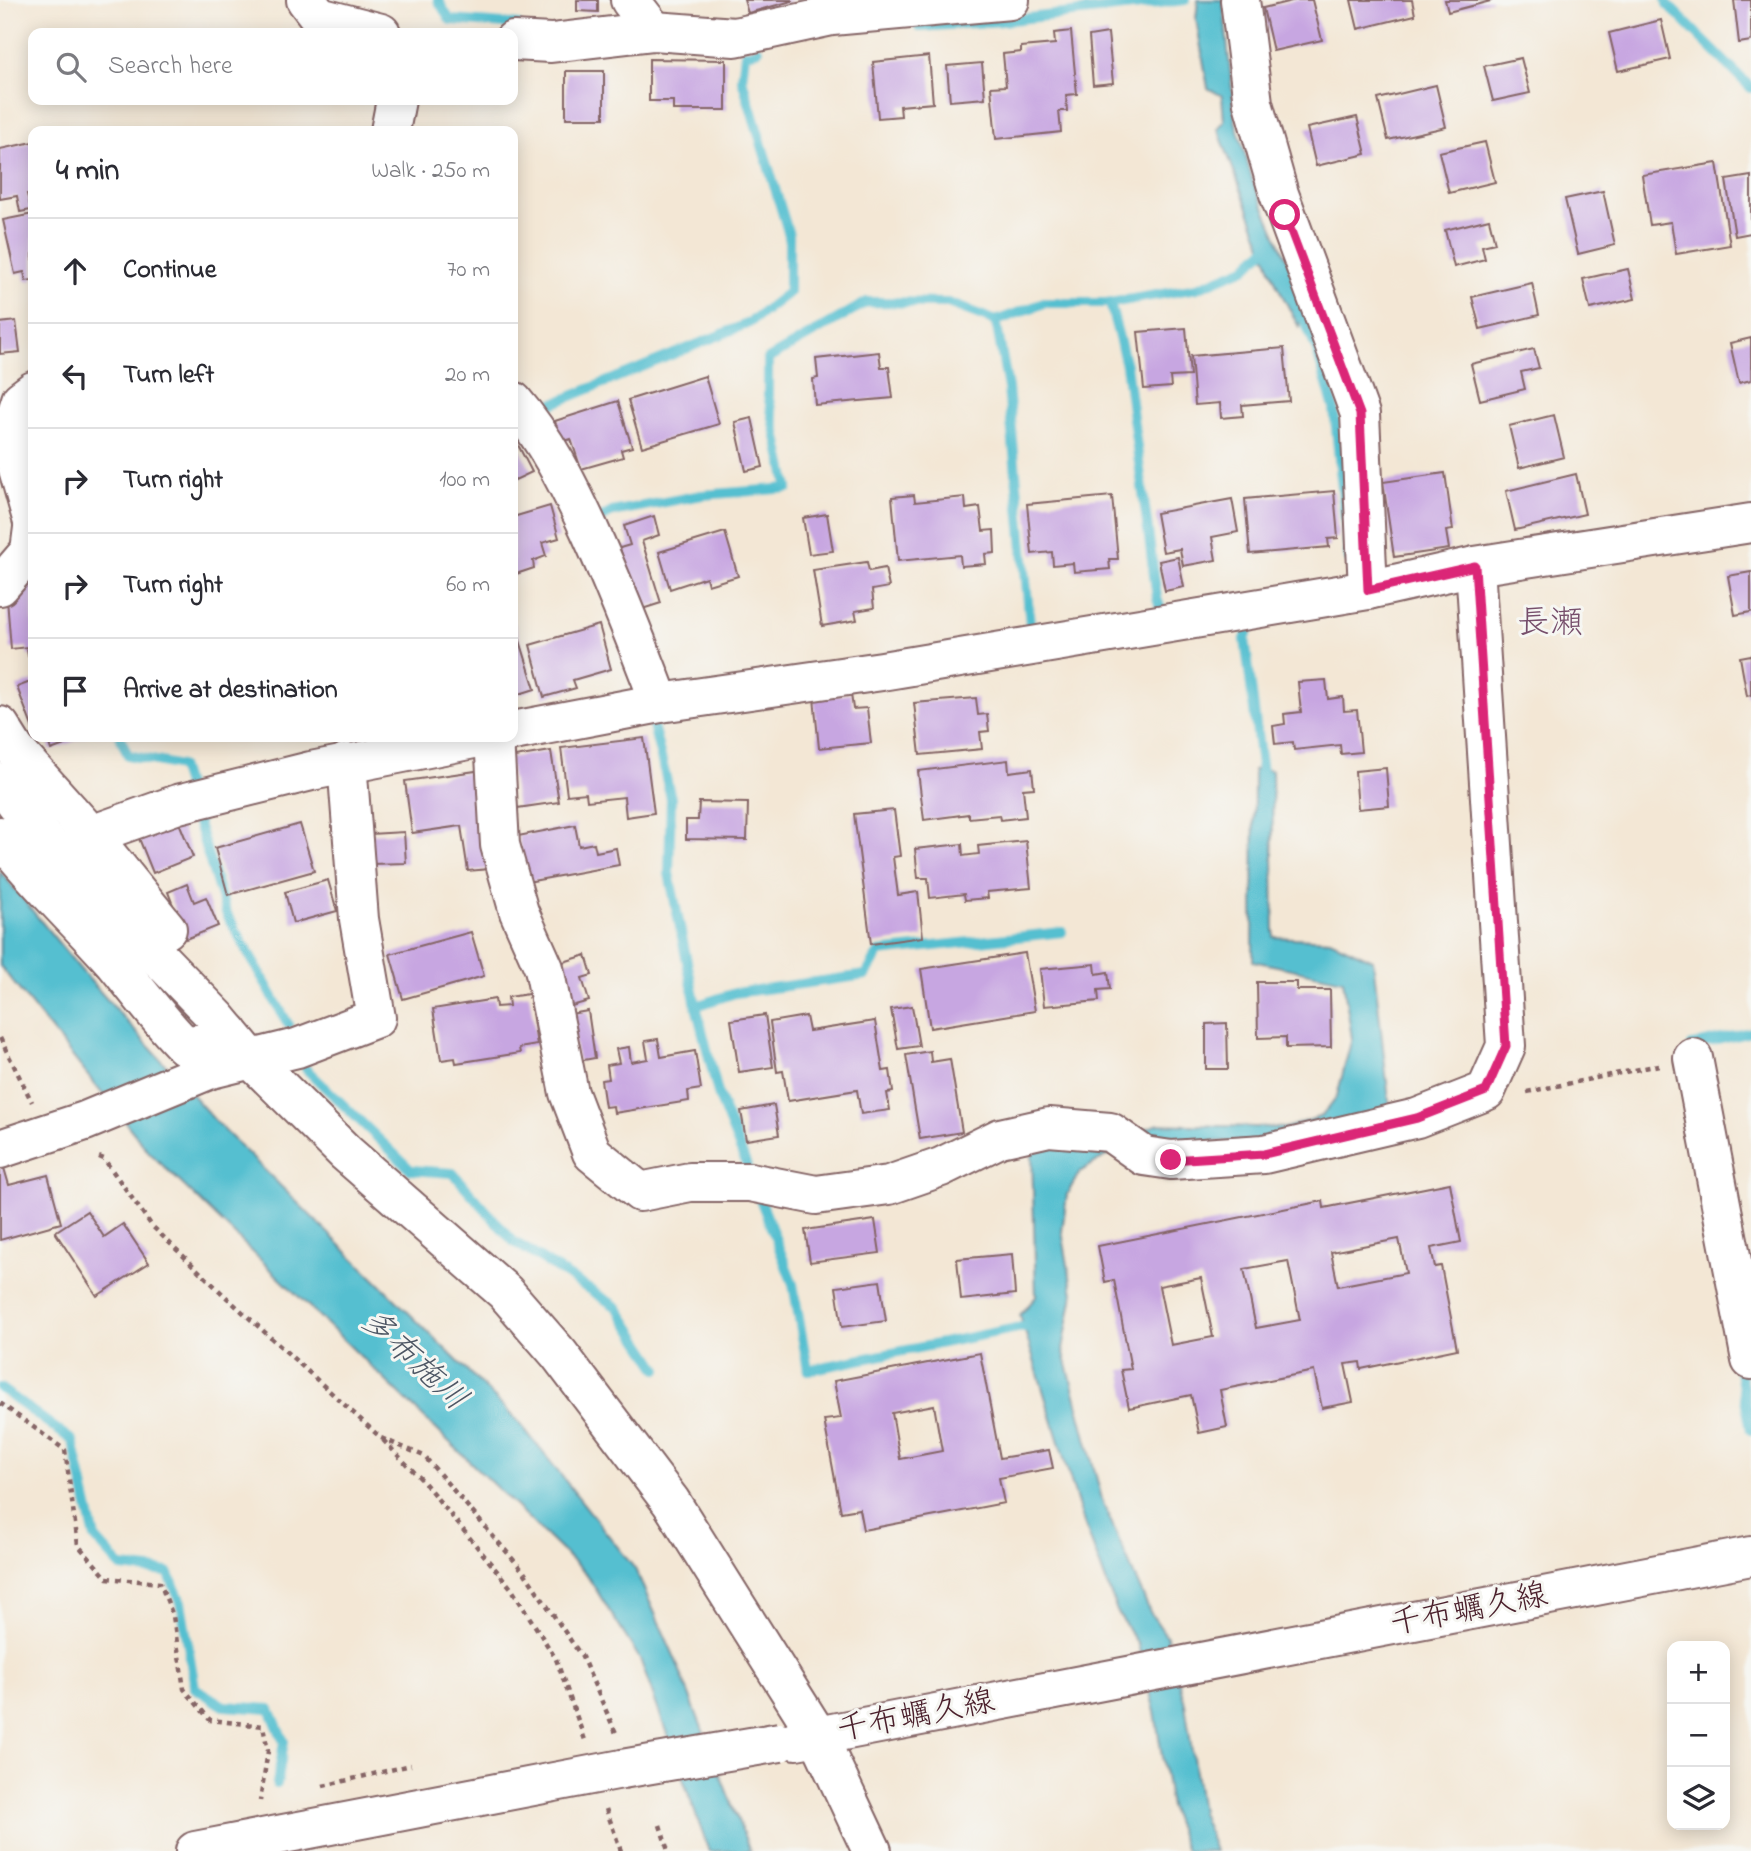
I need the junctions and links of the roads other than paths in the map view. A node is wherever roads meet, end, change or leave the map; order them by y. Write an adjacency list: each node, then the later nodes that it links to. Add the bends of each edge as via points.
1 (306, 0): 5 (street, via 319,18)
2 (630, 0): 6 (street)
3 (1010, 0): 6 (street, via 832,16 735,37)
4 (1240, 0): 17 (street, via 1253,103 1275,181 1360,414)
5 (360, 28)
6 (653, 32): 7 (street, via 551,43)
7 (518, 41)
8 (395, 105): 9 (street)
9 (391, 126)
10 (28, 395): 12 (street, via 21,400 9,438)
11 (524, 415): 18 (street, via 567,481 612,579)
12 (28, 517)
13 (1751, 523): 15 (street)
14 (28, 540): 16 (street)
15 (1475, 566): 17 (street); 22 (street, via 1506,1046 1486,1091 1417,1118 1264,1154 1171,1160 1144,1156 1110,1132 1049,1127 1000,1138 941,1167 889,1185 816,1195 750,1184 690,1182 640,1192 592,1153 569,1093 544,968 519,912 500,845)
16 (0, 586)
17 (1355, 592): 18 (street)
18 (648, 705): 20 (street)
19 (0, 726): 25 (street, via 15,750)
20 (518, 730)
21 (457, 742): 23 (street)
22 (494, 742)
23 (347, 762): 25 (street, via 190,801); 28 (street, via 359,919 376,1018 297,1048)
24 (0, 782): 27 (street, via 44,839)
25 (91, 835): 27 (street, via 167,929)
26 (0, 836): 28 (street, via 184,1045)
27 (144, 943): 28 (street)
28 (241, 1046): 30 (street, via 211,1069 85,1121); 33 (street, via 346,1153 505,1292 559,1354 671,1502)
29 (1680, 1061): 31 (street)
30 (0, 1149)
31 (1751, 1360)
32 (1751, 1556): 33 (street, 千布蠣久線)
33 (818, 1736): 34 (street, 千布蠣久線, bridge, via 611,1759); 35 (street)
34 (195, 1851)
35 (872, 1851)

